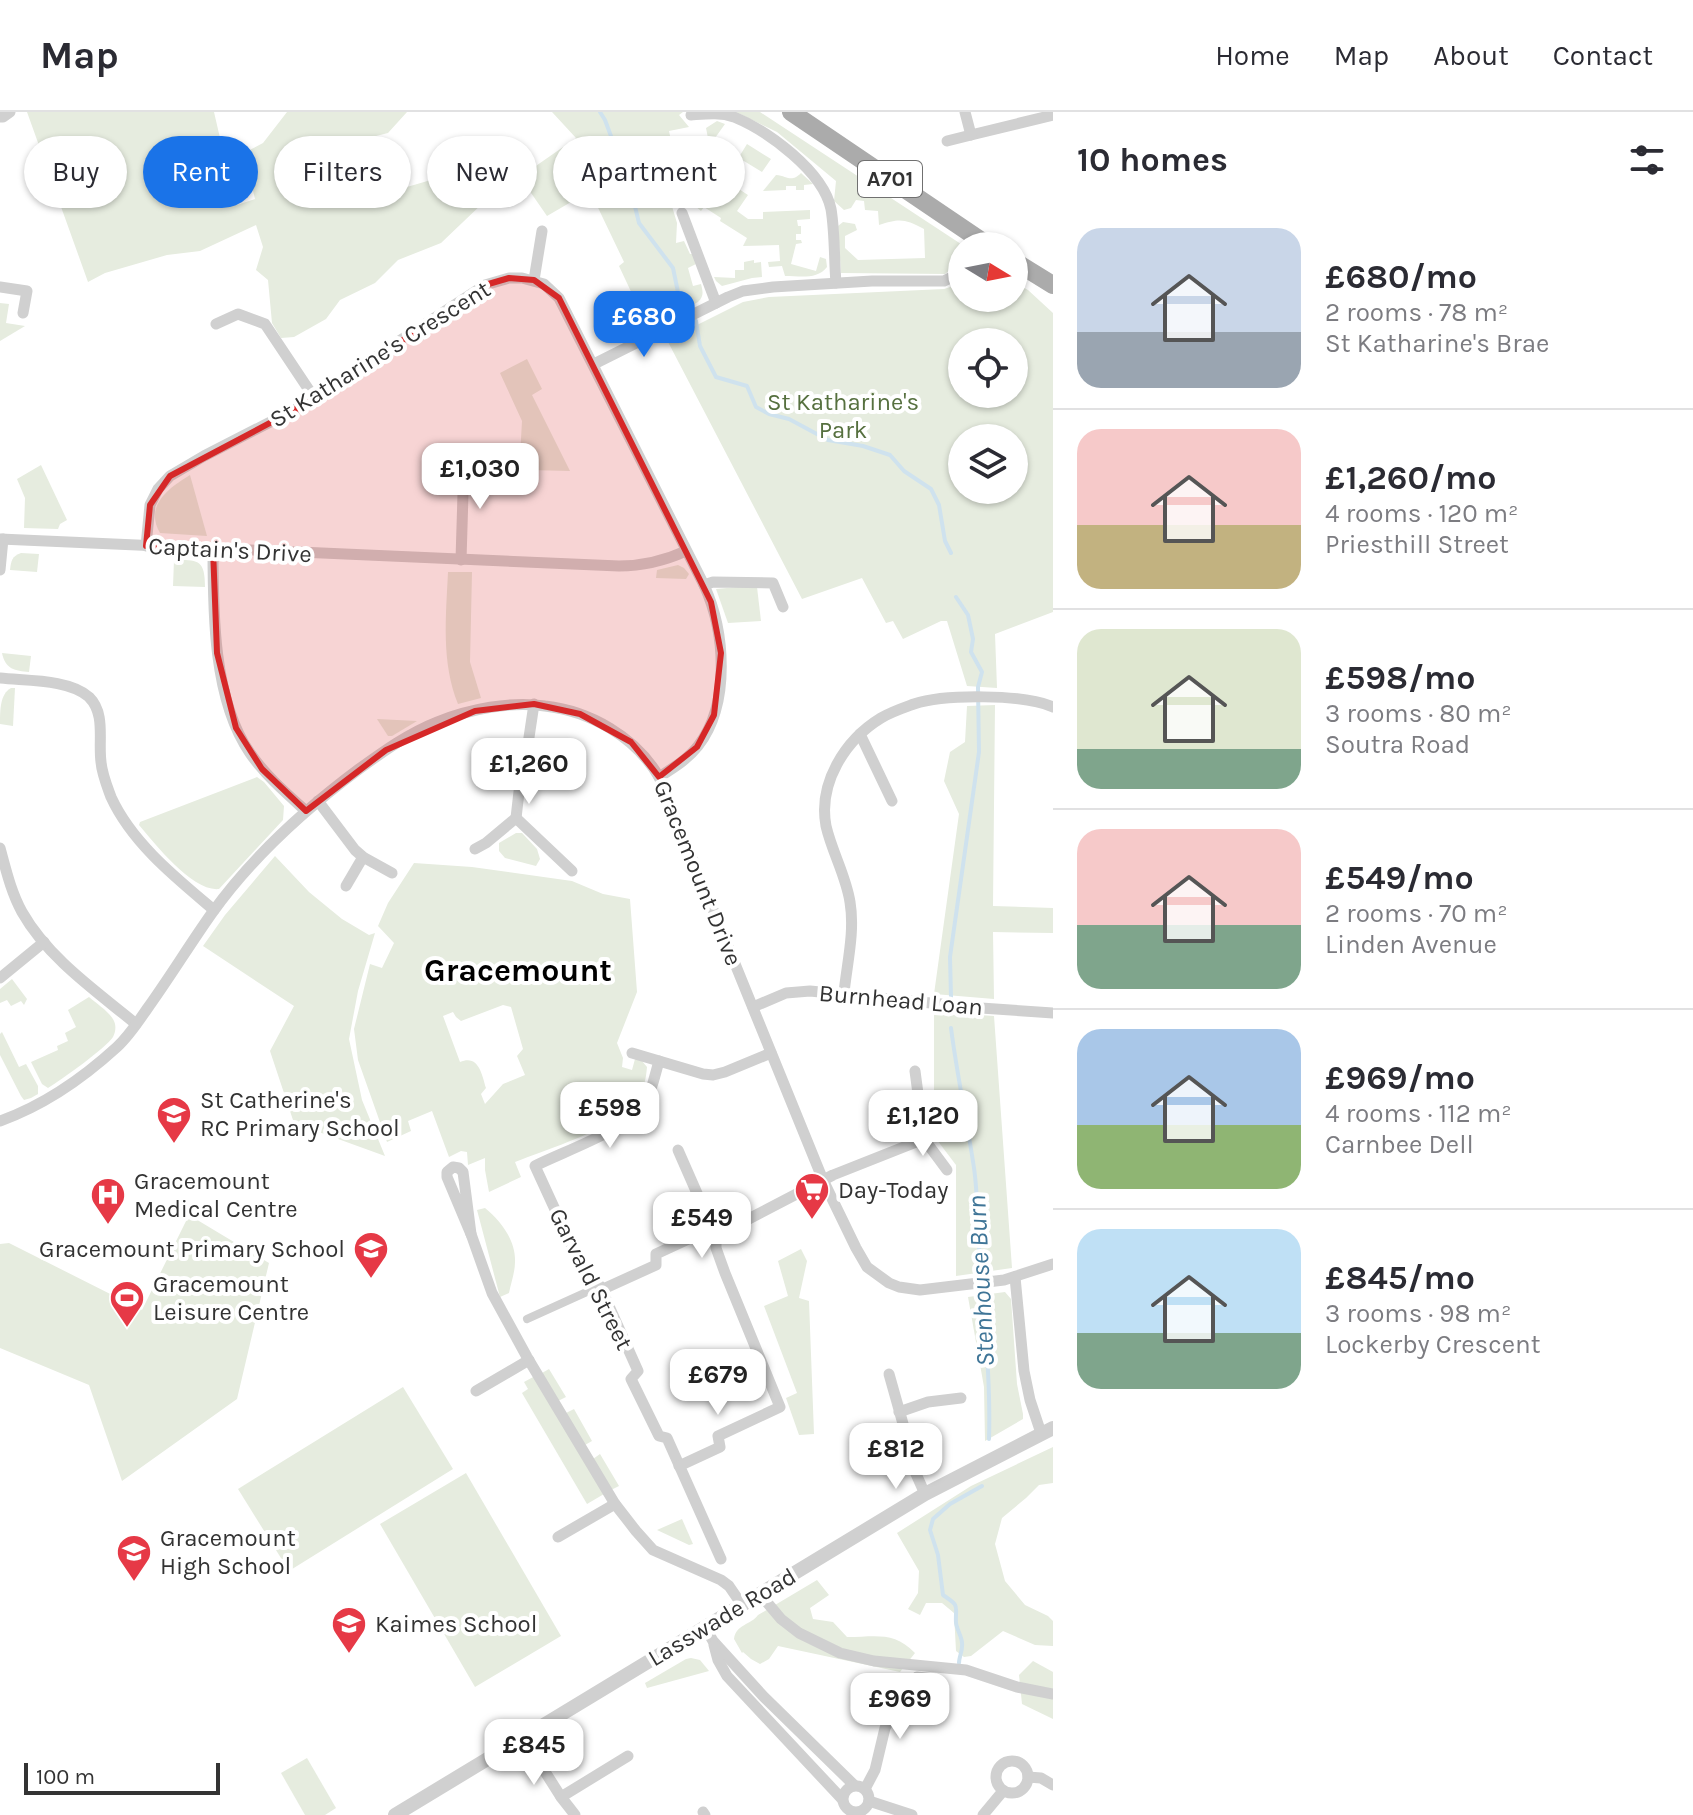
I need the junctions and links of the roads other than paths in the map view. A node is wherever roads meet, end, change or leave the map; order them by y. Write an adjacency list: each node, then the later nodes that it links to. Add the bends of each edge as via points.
1 (10, 112): 6 (street)
2 (791, 112): 10 (main road, A701)
3 (965, 112): 7 (street)
4 (691, 115): 15 (street, via 732,117 805,164 830,208)
5 (1053, 115): 7 (street)
6 (0, 117)
7 (971, 135): 8 (street)
8 (947, 141)
9 (682, 213): 18 (street)
10 (966, 232)
11 (544, 239): 14 (street)
12 (1028, 270): 16 (main road)
13 (948, 279): 15 (street)
14 (534, 280): 21 (street, via 559,298); 22 (street, St Katharine's Crescent, via 509,278 485,285)
15 (836, 283): 18 (street, via 758,288)
16 (1053, 285)
17 (0, 287): 19 (street, via 27,291)
18 (716, 303): 21 (street)
19 (23, 313)
20 (216, 324): 22 (street, via 238,314 265,324)
21 (594, 364): 27 (street)
22 (315, 399): 25 (street, St Katharine's Crescent, via 170,476 150,505)
23 (464, 461): 28 (street)
24 (1, 539): 25 (street, Captain's Drive); 29 (street)
25 (146, 546): 26 (street, Captain's Drive)
26 (213, 549): 28 (street, Captain's Drive); 39 (street, via 217,653 236,728 262,769)
27 (686, 551): 28 (street, Captain's Drive, via 638,566); 30 (street)
28 (461, 560)
29 (0, 570)
30 (704, 585): 31 (street, via 773,583); 36 (street, via 716,616 721,653 714,715 697,747)
31 (783, 607)
32 (0, 678): 47 (street, via 66,686 87,696 98,712 104,777 120,814 158,860)
33 (534, 704): 36 (street, Gracemount Drive, via 572,711 616,732 643,754); 37 (street, Gracemount Drive, via 488,708 436,723 386,750); 40 (street)
34 (1053, 707): 35 (street, via 1035,701 948,697 882,717)
35 (860, 734): 38 (street); 50 (street, via 836,763 825,812 850,905)
36 (659, 777): 51 (street, Gracemount Drive)
37 (318, 801): 39 (street, Gracemount Drive); 43 (street)
38 (892, 801)
39 (306, 811): 47 (street, Gracemount Drive)
40 (516, 818): 42 (street); 44 (street)
41 (0, 848): 48 (street, via 18,902)
42 (475, 849)
43 (363, 857): 45 (street); 46 (street)
44 (572, 871)
45 (392, 873)
46 (346, 886)
47 (214, 910): 53 (street, Gracemount Drive)
48 (44, 942): 49 (street); 53 (street)
49 (0, 978)
50 (844, 993): 51 (street, Burnhead Loan, via 786,993); 52 (street, Burnhead Loan)
51 (753, 1007): 55 (street, Gracemount Drive)
52 (1053, 1013)
53 (136, 1024): 58 (street, Gracemount Drive, via 64,1090)
54 (632, 1053): 56 (street)
55 (771, 1053): 56 (street, via 713,1075); 62 (street, Gracemount Drive)
56 (659, 1061): 67 (street, Garvald Street, via 649,1095 636,1113 535,1166 586,1277)
57 (915, 1071): 59 (street)
58 (0, 1121)
59 (924, 1139): 61 (street); 62 (street)
60 (678, 1150): 63 (street)
61 (947, 1170)
62 (823, 1180): 63 (street); 66 (street, Gracemount Drive, via 867,1267 889,1283 912,1290)
63 (714, 1232): 67 (street, via 656,1254 656,1265); 75 (street, via 725,1273 780,1407 718,1436 720,1447)
64 (471, 1234): 64 (street, via 447,1177 453,1167 464,1174); 69 (street, via 492,1293)
65 (1053, 1264): 66 (street, Gracemount Drive)
66 (1015, 1277): 74 (street, via 1030,1400)
67 (601, 1288): 68 (street); 75 (street, Garvald Street, via 638,1371 631,1379)
68 (527, 1319)
69 (529, 1360): 71 (street); 77 (street)
70 (889, 1374): 73 (street)
71 (476, 1391)
72 (961, 1398): 73 (street)
73 (899, 1412): 76 (street, via 908,1456)
74 (1047, 1430): 76 (street, Lasswade Road)
75 (679, 1466): 79 (street, Garvald Street)
76 (925, 1494): 80 (street, Lasswade Road)
77 (615, 1504): 78 (street); 81 (street, via 653,1550 721,1580)
78 (558, 1537)
79 (721, 1559)
80 (760, 1594): 81 (street, Lasswade Road); 84 (street, via 799,1633 840,1653 966,1670)
81 (742, 1605): 82 (street, Lasswade Road)
82 (709, 1634): 85 (street, Lasswade Road); 89 (street, via 764,1697); 92 (street, via 727,1676)
83 (934, 1679): 89 (street, via 917,1677 900,1700)
84 (1053, 1694)
85 (523, 1737): 91 (street); 94 (street, Lasswade Road)
86 (628, 1756): 91 (street)
87 (1028, 1777): 88 (street); 90 (street, via 1022,1790); 90 (street, via 1021,1763 1004,1762 996,1776)
88 (1053, 1785)
89 (863, 1791): 92 (street, via 844,1792); 93 (street, via 863,1811); 96 (street)
90 (1003, 1791): 97 (street)
91 (561, 1797): 95 (street)
92 (842, 1799): 93 (street)
93 (854, 1814)
94 (395, 1815)
95 (575, 1815)
96 (912, 1815)
97 (983, 1815)

